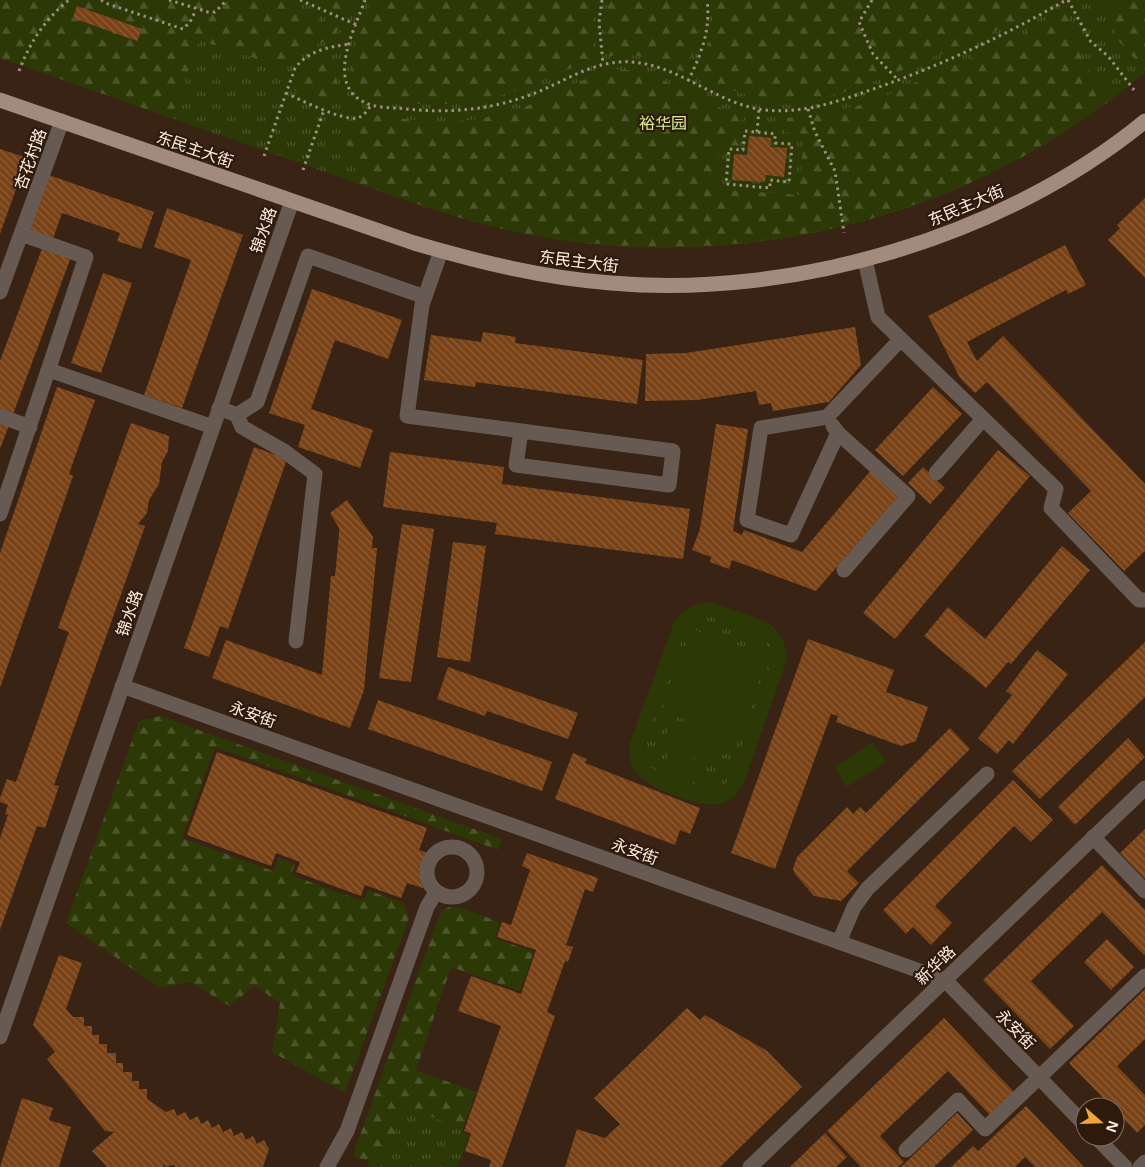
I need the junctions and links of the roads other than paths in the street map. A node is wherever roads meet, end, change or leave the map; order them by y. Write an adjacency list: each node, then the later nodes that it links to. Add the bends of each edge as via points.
1 (0, 100): 2 (main road, 东民主大街)
2 (62, 121): 4 (main road, 东民主大街); 5 (street, 杏花村路)
3 (1145, 122): 7 (main road, 东民主大街, via 1096,157 1008,207 914,246)
4 (292, 201): 6 (main road, 东民主大街); 12 (street, 锦水路)
5 (21, 234): 8 (street, 杏花村路); 11 (street, via 86,257)
6 (441, 251): 7 (main road, 东民主大街, via 512,270 612,284 714,284 765,280); 9 (street)
7 (865, 260): 10 (street, via 878,317)
8 (0, 292)
9 (425, 297): 13 (street, via 308,256 257,402); 19 (street, via 407,416)
10 (901, 339): 15 (street); 16 (street)
11 (49, 370): 17 (street); 18 (street)
12 (219, 408): 13 (street); 18 (street, 锦水路)
13 (237, 415): 25 (street, via 242,427 284,451 315,474)
14 (0, 416): 17 (street)
15 (827, 417): 20 (street); 20 (street, via 761,428 747,520 791,535)
16 (983, 419): 21 (street); 24 (street, via 1056,489 1051,508 1139,600)
17 (30, 427): 22 (street)
18 (213, 427): 26 (street, 锦水路)
19 (520, 431): 19 (street, via 673,451 669,485 516,465)
20 (838, 433): 23 (street, via 908,496)
21 (936, 473)
22 (0, 514)
23 (844, 570)
24 (1145, 600)
25 (296, 641)
26 (122, 686): 32 (street, 永安街); 35 (street, 锦水路)
27 (987, 774): 32 (street, via 867,889 854,907)
28 (1145, 788): 29 (street, 新华路)
29 (1093, 837): 30 (street); 34 (street, 新华路)
30 (1145, 891)
31 (436, 892): 41 (street, via 427,907 347,1131)
32 (839, 942): 34 (street, 永安街)
33 (1145, 976): 36 (street)
34 (945, 980): 36 (street, 永安街); 42 (street, 新华路)
35 (0, 1037)
36 (1039, 1078): 37 (street, 永安街); 39 (street, via 986,1128 958,1100)
37 (1075, 1116)
38 (1106, 1147): 43 (street)
39 (906, 1150)
40 (1145, 1162): 44 (street)
41 (329, 1166)
42 (750, 1167)
43 (1125, 1167)
44 (1140, 1167)

